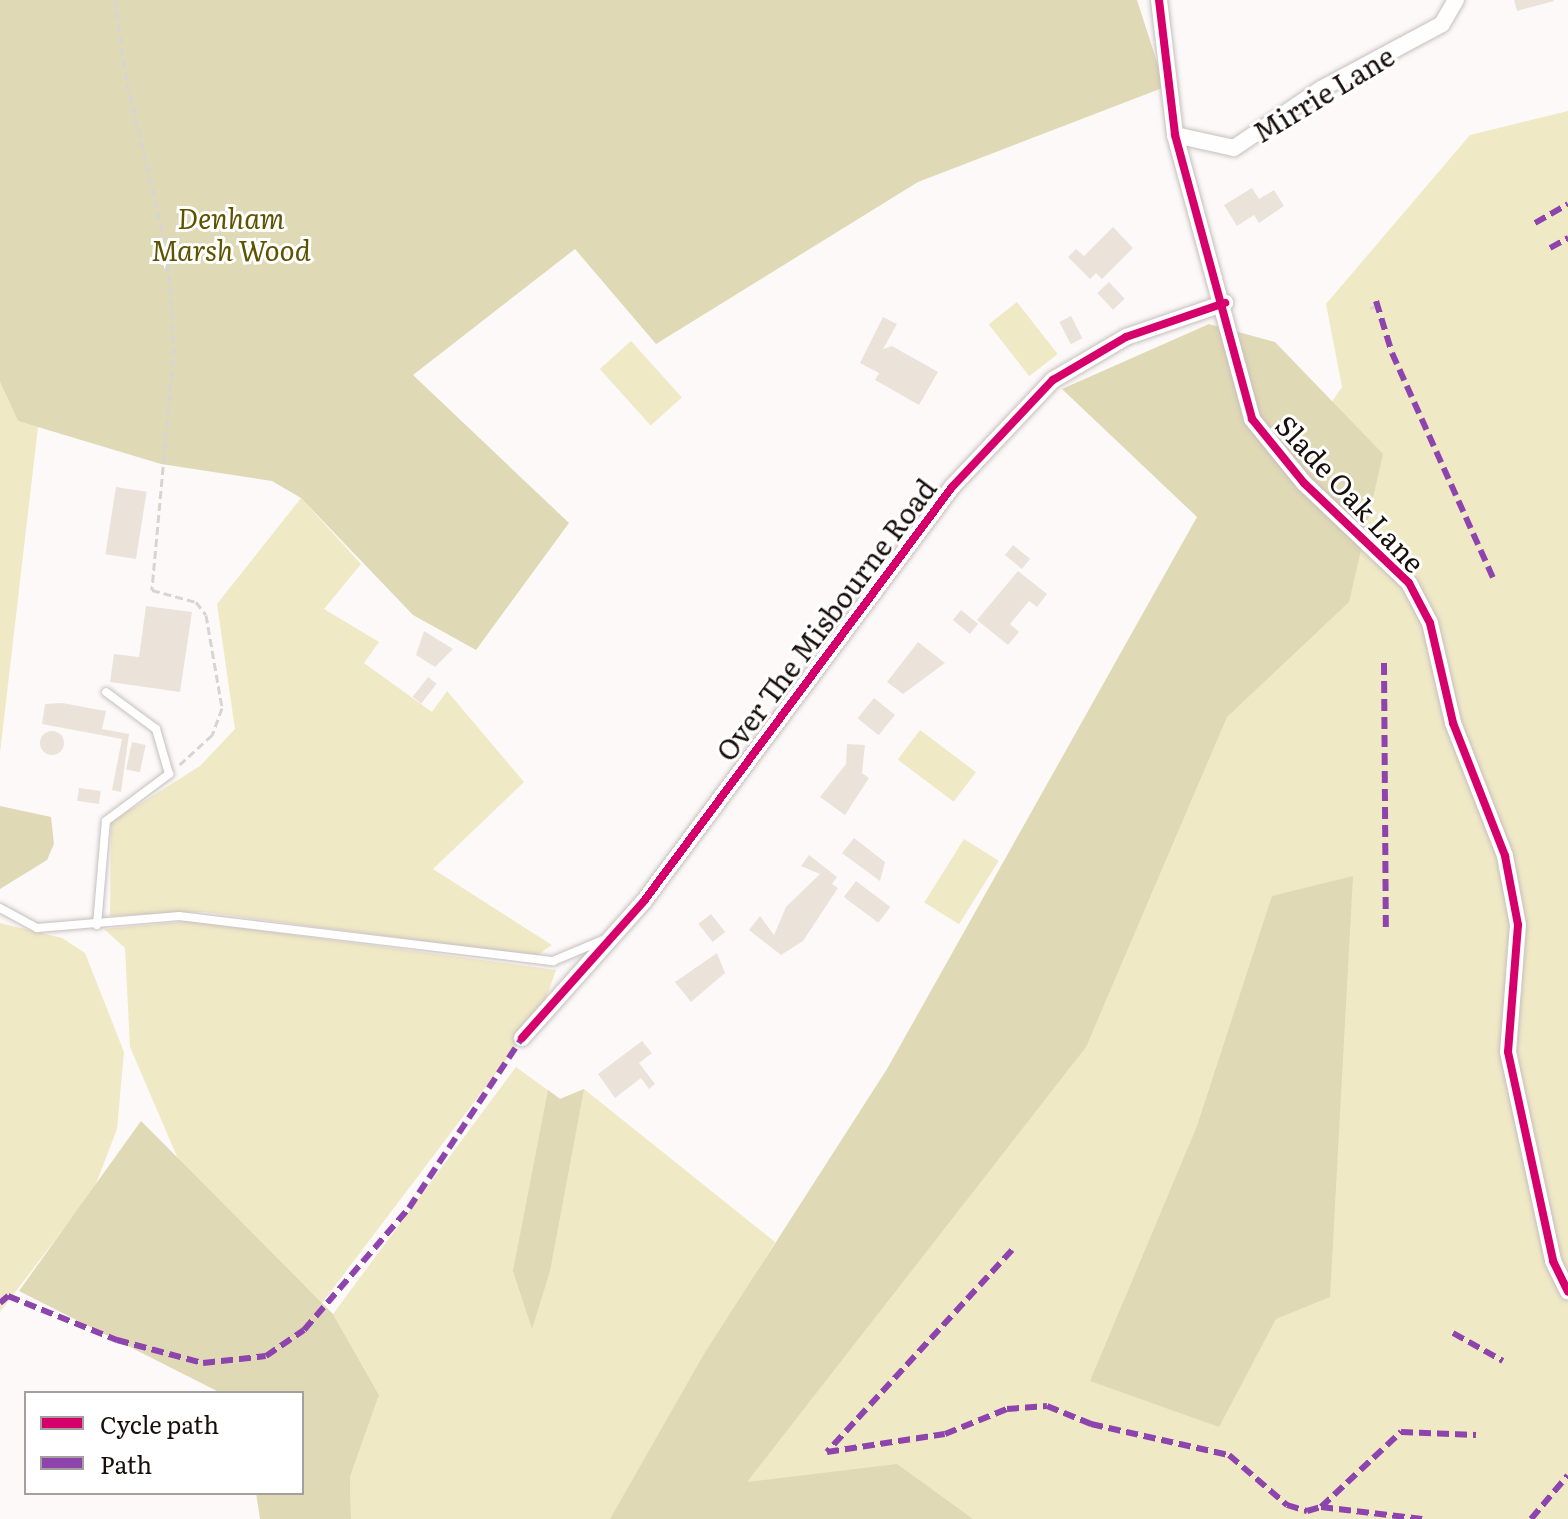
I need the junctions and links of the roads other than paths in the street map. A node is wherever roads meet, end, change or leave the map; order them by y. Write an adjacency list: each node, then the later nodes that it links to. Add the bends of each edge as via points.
1 (1159, 0): 3 (street, Slade Oak Lane)
2 (1456, 0): 3 (street, Mirrie Lane, via 1442,24 1321,89 1234,148)
3 (1175, 135): 4 (street, Slade Oak Lane, via 1192,215)
4 (1225, 303): 8 (street, Over The Misbourne Road, via 1126,337 1053,380 952,487); 10 (street, Slade Oak Lane, via 1252,419 1304,483 1409,583 1430,623 1453,723 1505,856 1518,925 1508,1052 1553,1261)
5 (106, 692): 7 (lane, via 156,729 169,774 106,821)
6 (0, 908): 7 (lane, via 37,928)
7 (97, 925): 8 (lane, via 179,916 553,961)
8 (616, 935): 9 (street, Over The Misbourne Road)
9 (522, 1038)
10 (1568, 1292)

